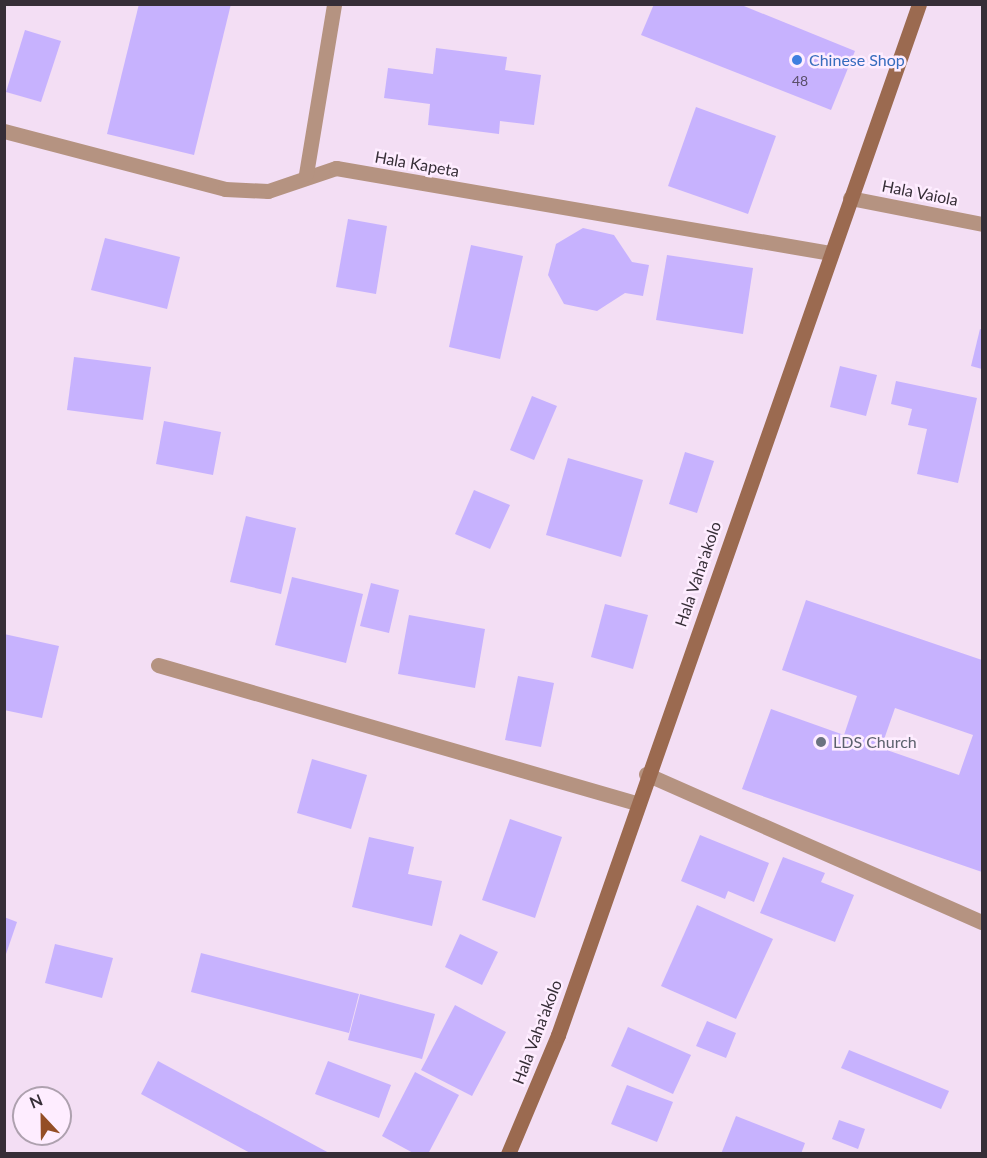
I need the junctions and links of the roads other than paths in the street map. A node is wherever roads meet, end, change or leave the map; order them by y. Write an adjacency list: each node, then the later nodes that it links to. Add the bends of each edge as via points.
1 (334, 4): 4 (street)
2 (919, 4): 5 (main road, Hala Vaha'akolo)
3 (4, 131): 4 (street, Hala Kapeta, via 225,189 268,190)
4 (306, 174): 7 (street, Hala Kapeta, via 336,168)
5 (850, 198): 6 (street, Hala Vaiola); 7 (main road, Hala Vaha'akolo)
6 (982, 224)
7 (830, 253): 9 (main road, Hala Vaha'akolo)
8 (158, 665): 10 (street)
9 (646, 774): 10 (main road, Hala Vaha'akolo); 11 (street)
10 (636, 803): 12 (main road, Hala Vaha'akolo, via 558,1035)
11 (982, 922)
12 (508, 1154)

